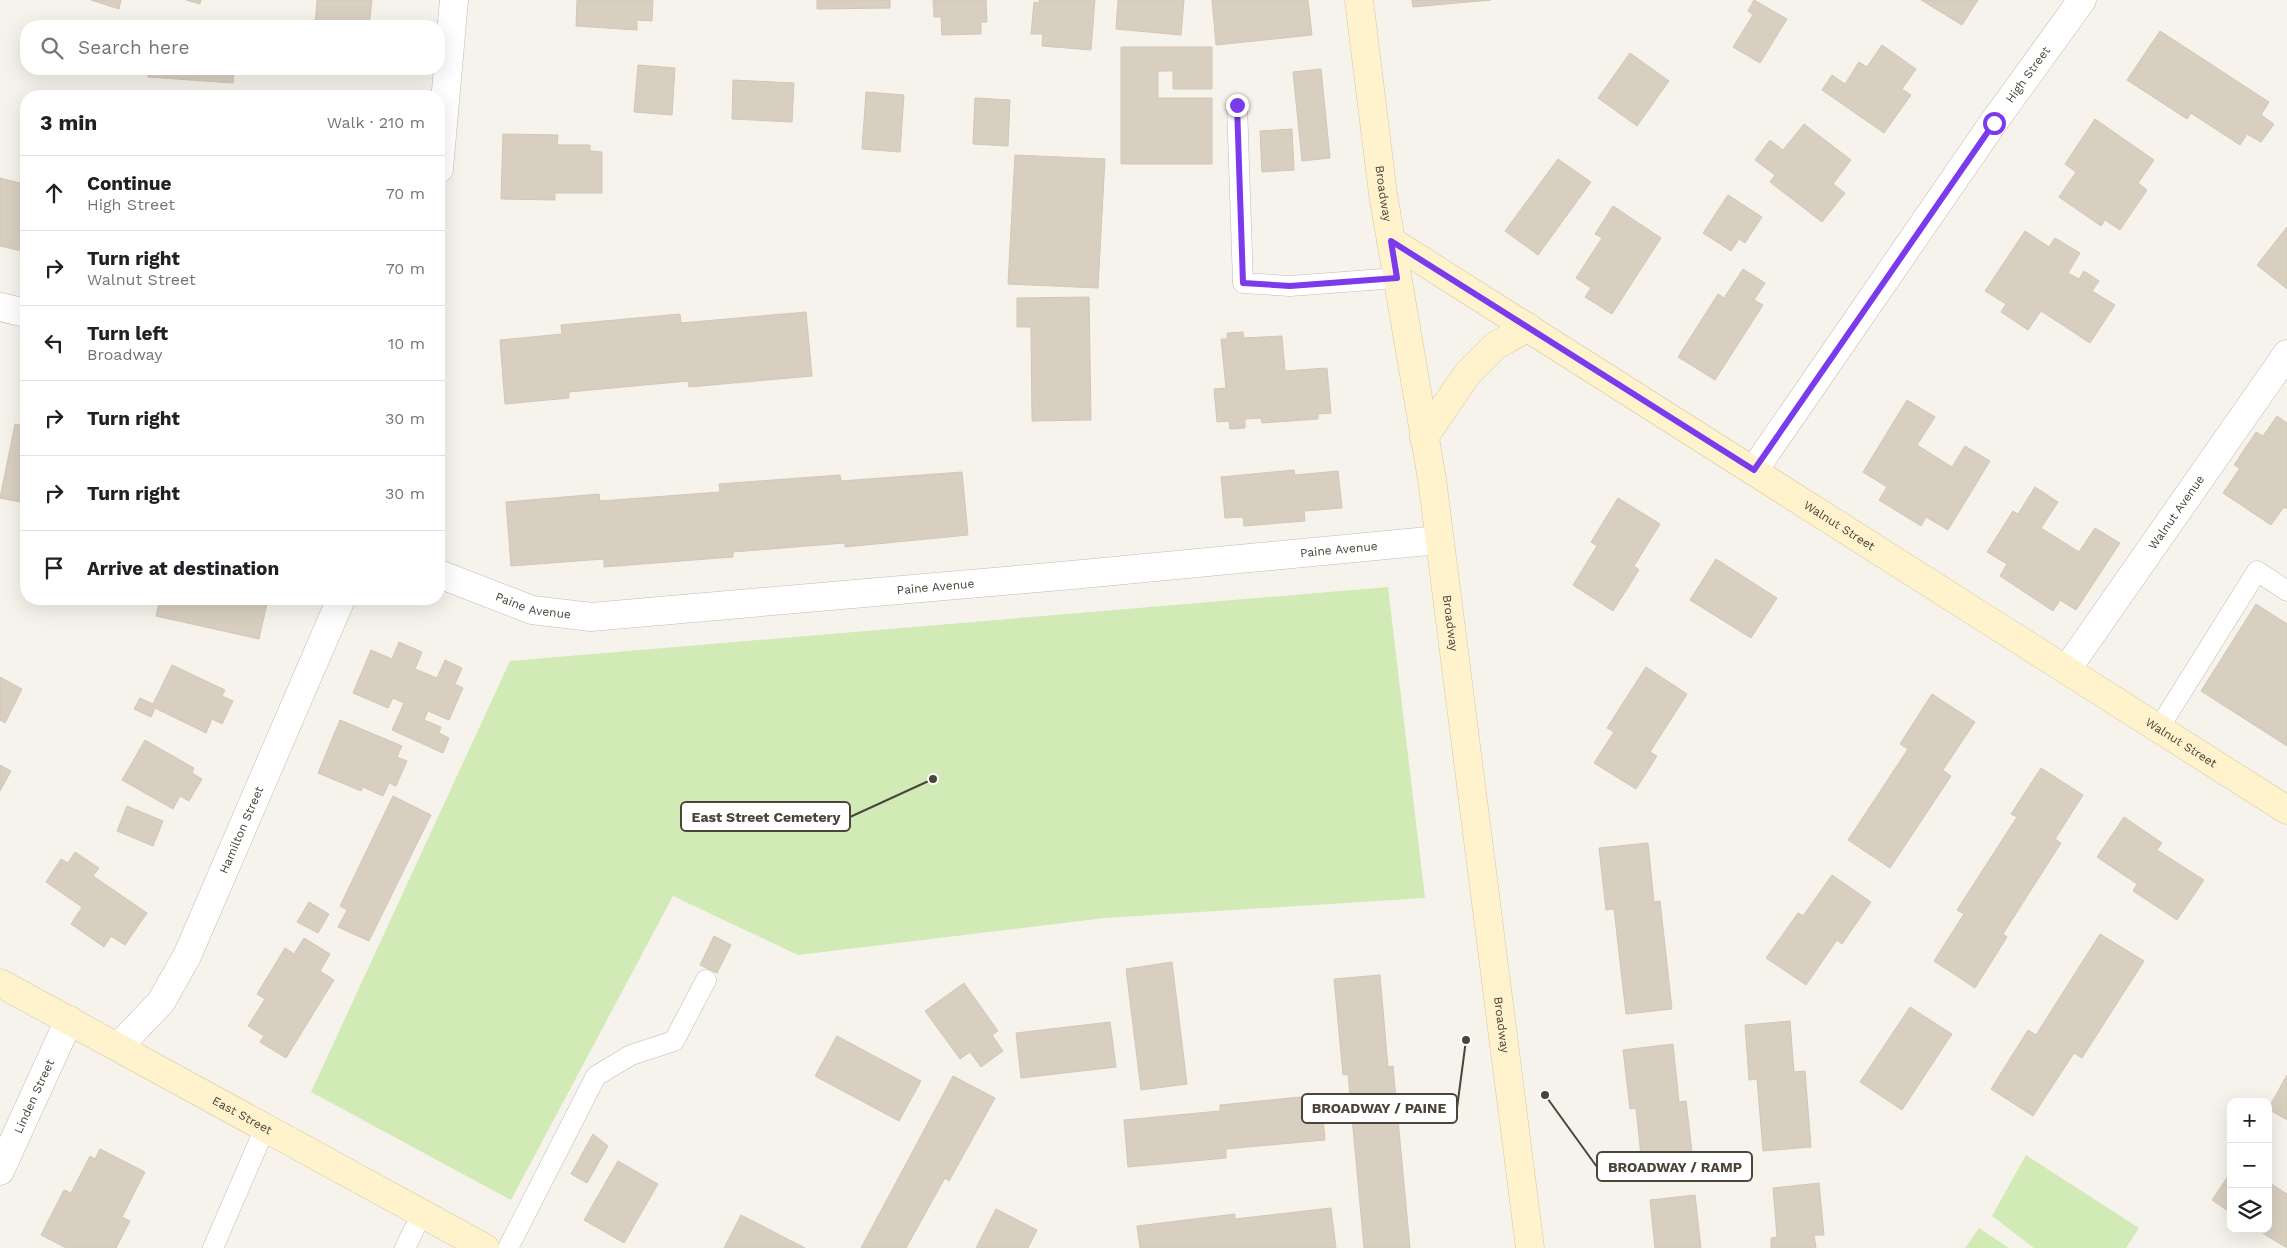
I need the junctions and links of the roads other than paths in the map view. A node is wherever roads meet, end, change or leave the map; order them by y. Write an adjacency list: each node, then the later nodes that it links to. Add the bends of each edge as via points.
1 (454, 0): 4 (street)
2 (1360, 0): 6 (main road, Broadway)
3 (2082, 0): 13 (street, High Street)
4 (445, 101)
5 (1237, 105): 7 (lane, via 1243,283 1290,286)
6 (1391, 241): 7 (main road, Broadway); 10 (main road, Walnut Street)
7 (1397, 278): 12 (main road, Broadway)
8 (0, 307): 9 (street)
9 (20, 312)
10 (1528, 327): 12 (main road, via 1494,346 1468,373); 13 (main road, Walnut Street)
11 (2287, 354): 18 (street, Walnut Avenue)
12 (1424, 437): 14 (main road, Broadway)
13 (1754, 470): 18 (main road, Walnut Street)
14 (1439, 540): 15 (street, Paine Avenue, via 591,616 532,610); 32 (main road, Broadway)
15 (445, 576)
16 (2287, 591): 19 (lane, via 2257,571)
17 (338, 605): 24 (street, Hamilton Street, via 187,956 161,1002)
18 (2067, 669): 19 (main road, Walnut Street)
19 (2159, 728): 20 (main road, Walnut Street)
20 (2287, 810)
21 (706, 980): 31 (lane, via 674,1041 631,1055 596,1076)
22 (0, 983): 23 (main road, East Street)
23 (69, 1020): 24 (main road, East Street); 26 (street, Linden Street)
24 (119, 1046): 25 (main road, East Street)
25 (265, 1128): 27 (main road, East Street); 28 (lane)
26 (0, 1171)
27 (422, 1214): 29 (lane); 30 (main road, East Street)
28 (213, 1248)
29 (405, 1248)
30 (485, 1248)
31 (508, 1248)
32 (1530, 1248)

